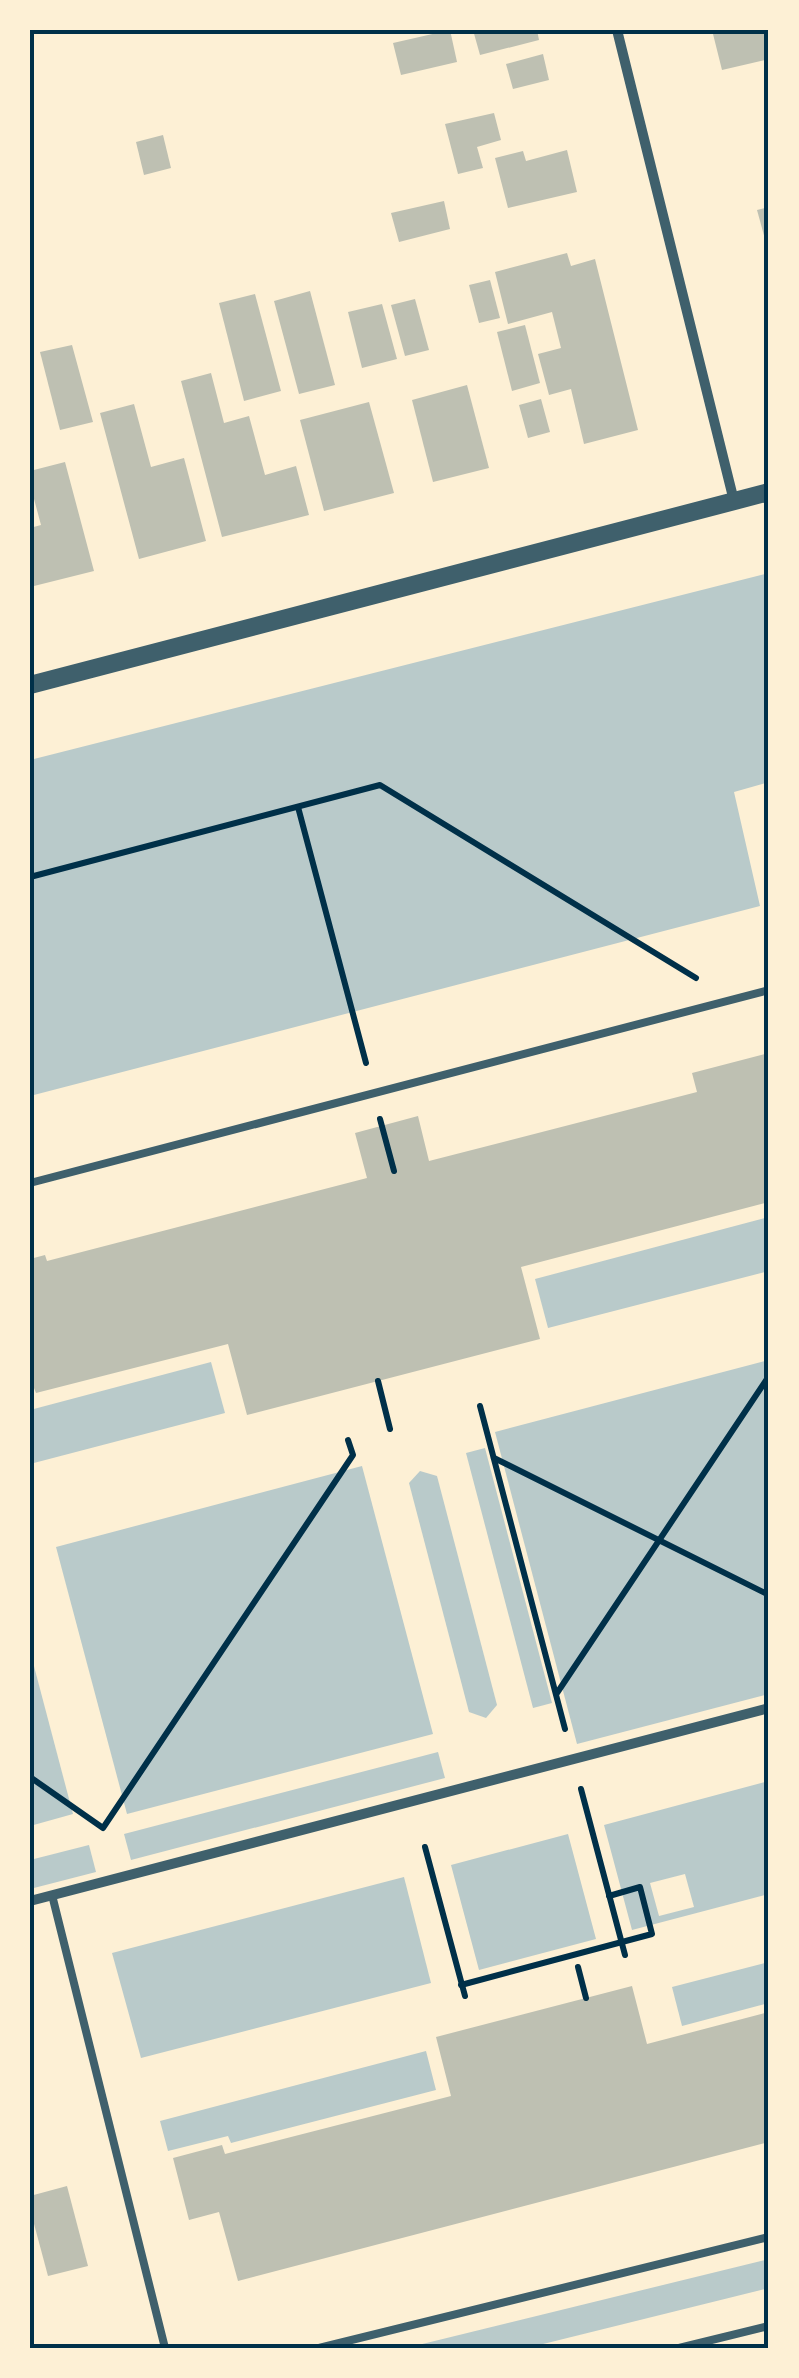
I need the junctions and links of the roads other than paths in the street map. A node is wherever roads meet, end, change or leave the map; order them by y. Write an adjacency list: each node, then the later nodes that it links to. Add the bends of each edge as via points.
1 (617, 30): 3 (street)
2 (769, 492): 3 (street)
3 (734, 502): 4 (street)
4 (30, 685)
5 (769, 990): 6 (lane)
6 (30, 1183)
7 (769, 1708): 8 (street)
8 (52, 1896): 9 (street); 12 (lane)
9 (30, 1901)
10 (769, 2237): 13 (lane)
11 (769, 2326): 14 (lane)
12 (165, 2348)
13 (319, 2348)
14 (679, 2348)

